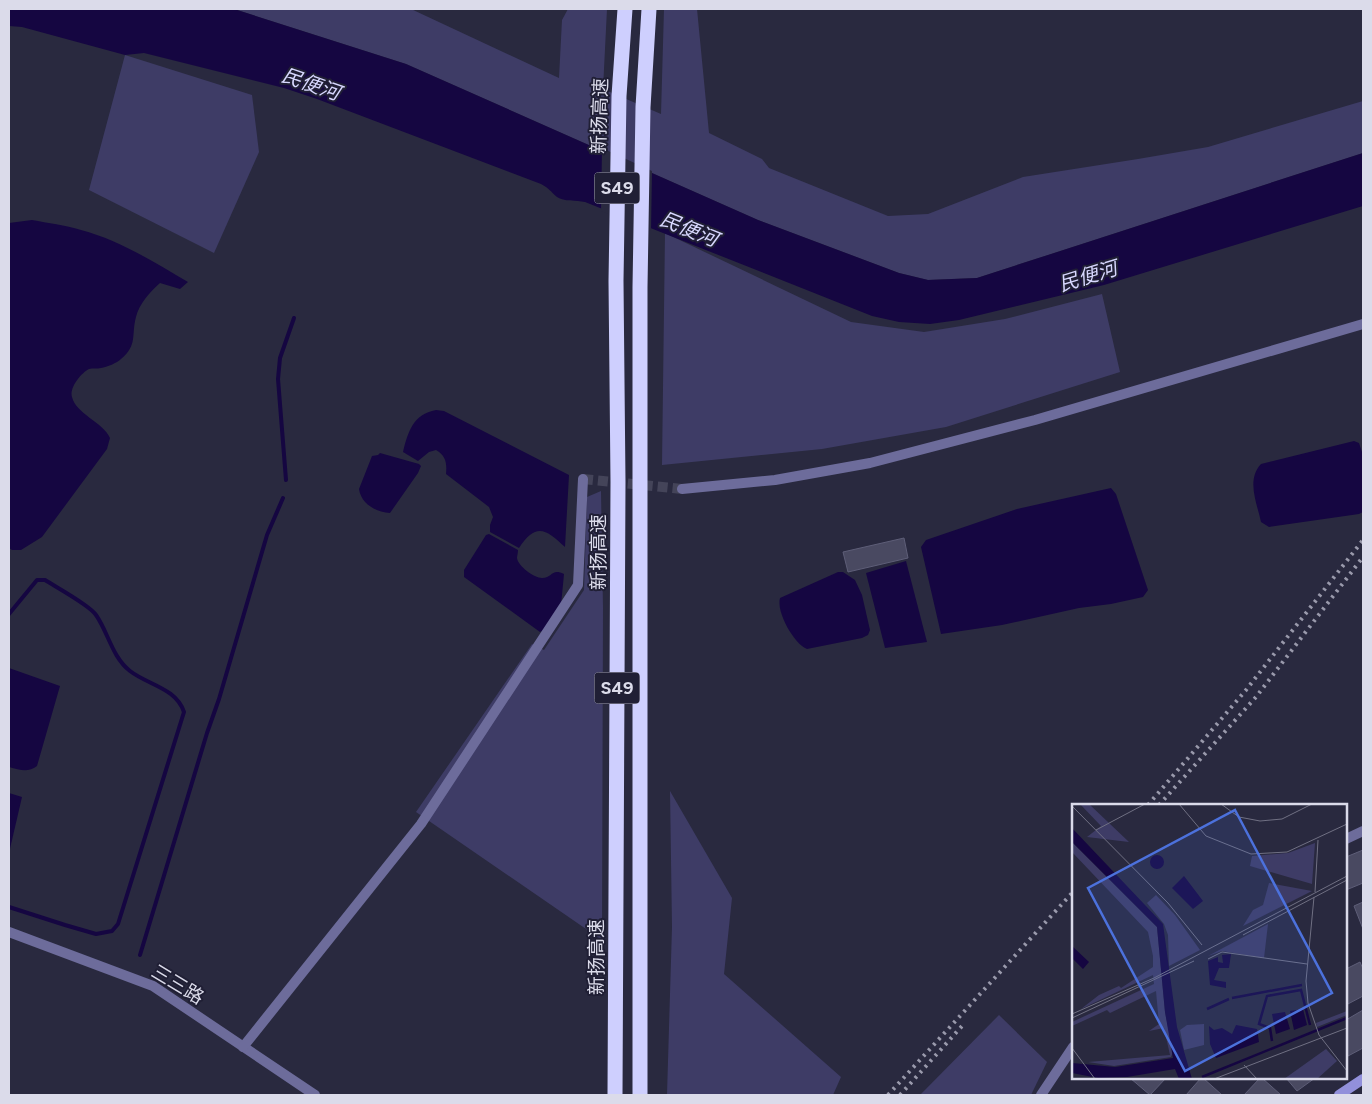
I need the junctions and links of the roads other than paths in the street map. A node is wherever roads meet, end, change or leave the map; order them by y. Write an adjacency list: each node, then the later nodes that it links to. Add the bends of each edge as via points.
1 (625, 9): 13 (highway, 新扬高速 / S49, via 619,96 616,280)
2 (649, 9): 14 (highway, S49, via 643,107 640,287)
3 (1363, 324): 5 (street, via 1035,420 870,463 775,480)
4 (583, 479): 9 (street, via 578,585 421,824)
5 (682, 489)
6 (1363, 831): 7 (street)
7 (1347, 839)
8 (9, 932): 9 (street, 三三路, via 152,986)
9 (243, 1047): 12 (street, 三三路)
10 (1072, 1047): 15 (street)
11 (1363, 1078): 16 (street)
12 (315, 1095)
13 (615, 1095)
14 (640, 1095)
15 (1040, 1095)
16 (1339, 1095)

